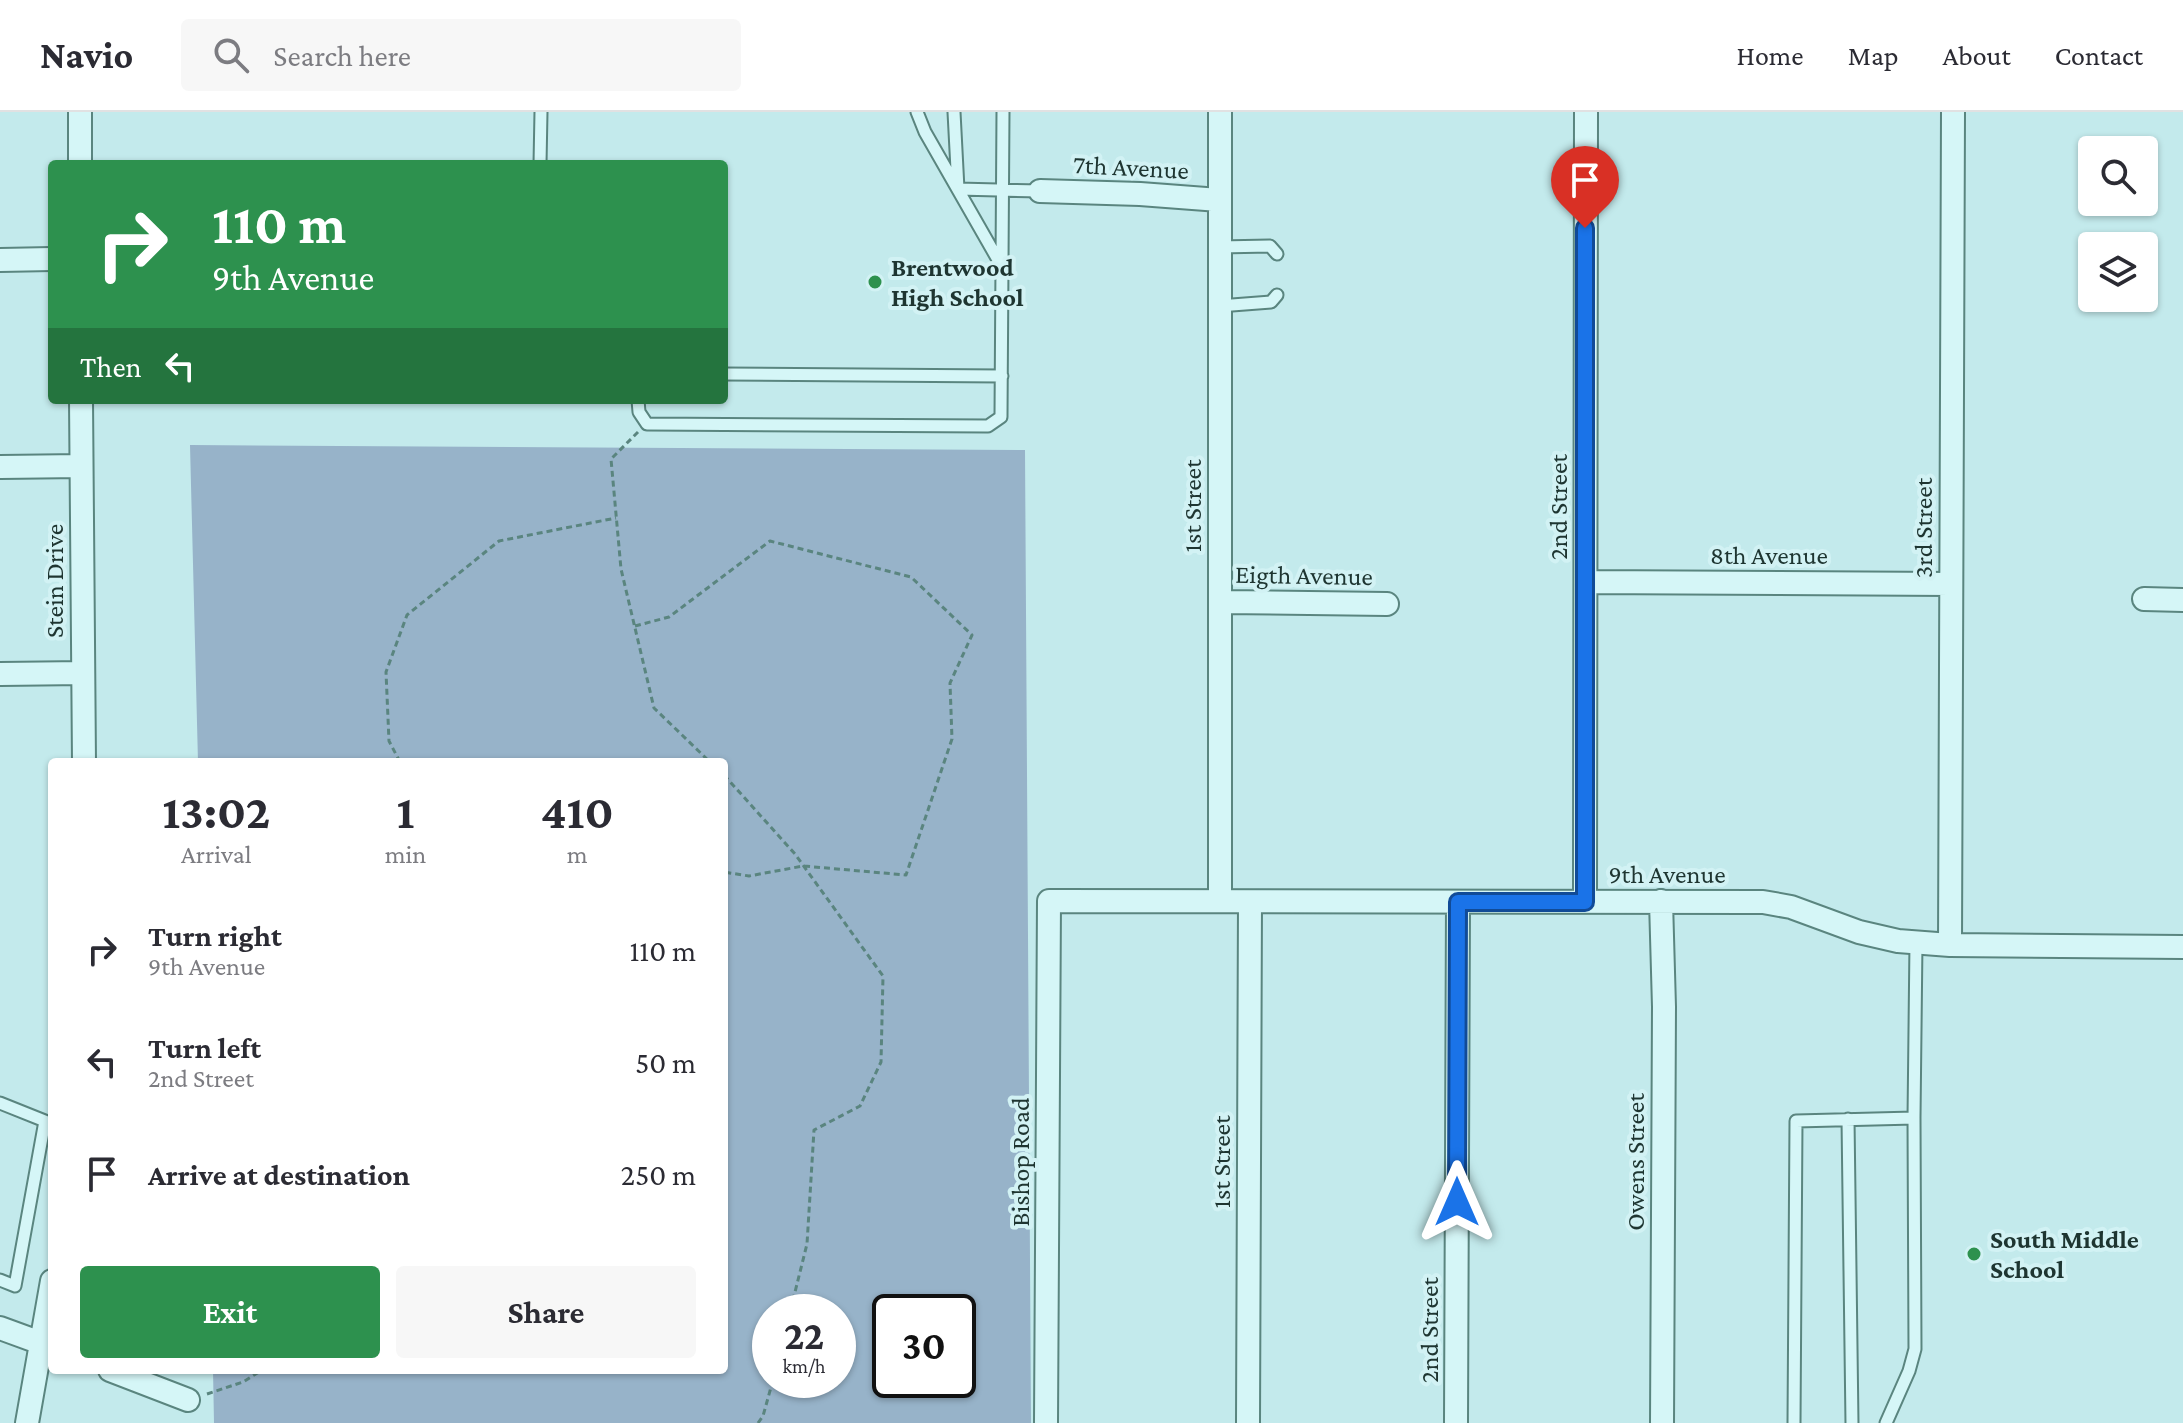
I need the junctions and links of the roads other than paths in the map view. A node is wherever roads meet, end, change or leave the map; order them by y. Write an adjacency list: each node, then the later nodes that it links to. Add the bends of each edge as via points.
1 (80, 112): 9 (street)
2 (541, 112): 10 (lane)
3 (917, 112): 11 (lane)
4 (954, 112): 11 (lane)
5 (1003, 112): 12 (lane)
6 (1220, 112): 14 (street, 1st Street)
7 (1586, 112): 28 (street, 2nd Street)
8 (1953, 112): 29 (street, 3rd Street)
9 (80, 160)
10 (540, 160)
11 (958, 189): 12 (lane); 19 (lane)
12 (1002, 190): 13 (lane); 19 (lane)
13 (1040, 191): 14 (street, 7th Avenue)
14 (1219, 200): 15 (street, 1st Street)
15 (1219, 247): 16 (lane, via 1270,246); 21 (street, 1st Street)
16 (1277, 254)
17 (48, 259): 18 (street)
18 (0, 260)
19 (1002, 265): 23 (lane)
20 (1277, 295): 21 (lane, via 1271,302)
21 (1219, 306): 32 (street, 1st Street)
22 (728, 374): 23 (lane)
23 (1002, 376): 25 (lane, via 1001,417 988,426 647,424)
24 (81, 404): 26 (street, Stein Drive)
25 (638, 404)
26 (81, 466): 27 (street); 34 (street, Stein Drive)
27 (0, 467)
28 (1586, 582): 29 (street, 8th Avenue); 42 (street, 2nd Street)
29 (1951, 584): 44 (street, 3rd Street)
30 (2144, 599): 31 (street)
31 (2183, 600)
32 (1221, 602): 33 (street, Eigth Avenue); 37 (street, 1st Street)
33 (1387, 604)
34 (83, 673): 35 (street); 36 (street, Stein Drive)
35 (0, 674)
36 (84, 758)
37 (1220, 900): 38 (street, 9th Avenue); 40 (street, 9th Avenue)
38 (1049, 901): 56 (street, Bishop Road)
39 (1661, 901): 42 (street, 9th Avenue); 43 (street, 9th Avenue, via 1763,902 1859,932); 59 (street, Owens Street)
40 (1250, 902): 41 (street, 9th Avenue); 57 (street, 1st Street)
41 (1458, 902): 42 (street, 9th Avenue); 58 (street, 2nd Street)
42 (1585, 902)
43 (1916, 942): 44 (street, 9th Avenue); 47 (lane)
44 (1950, 945): 45 (street, 9th Avenue)
45 (2183, 947)
46 (0, 1103): 49 (lane, via 45,1121 15,1286)
47 (1914, 1118): 48 (lane); 62 (lane, via 1915,1349)
48 (1848, 1119): 60 (lane, via 1796,1121); 61 (lane)
49 (0, 1280)
50 (48, 1324): 52 (street)
51 (0, 1328): 52 (street)
52 (46, 1345): 55 (street)
53 (120, 1374): 54 (street)
54 (188, 1400)
55 (27, 1423)
56 (1046, 1423)
57 (1248, 1423)
58 (1456, 1423)
59 (1662, 1423)
60 (1794, 1423)
61 (1852, 1423)
62 (1886, 1423)

